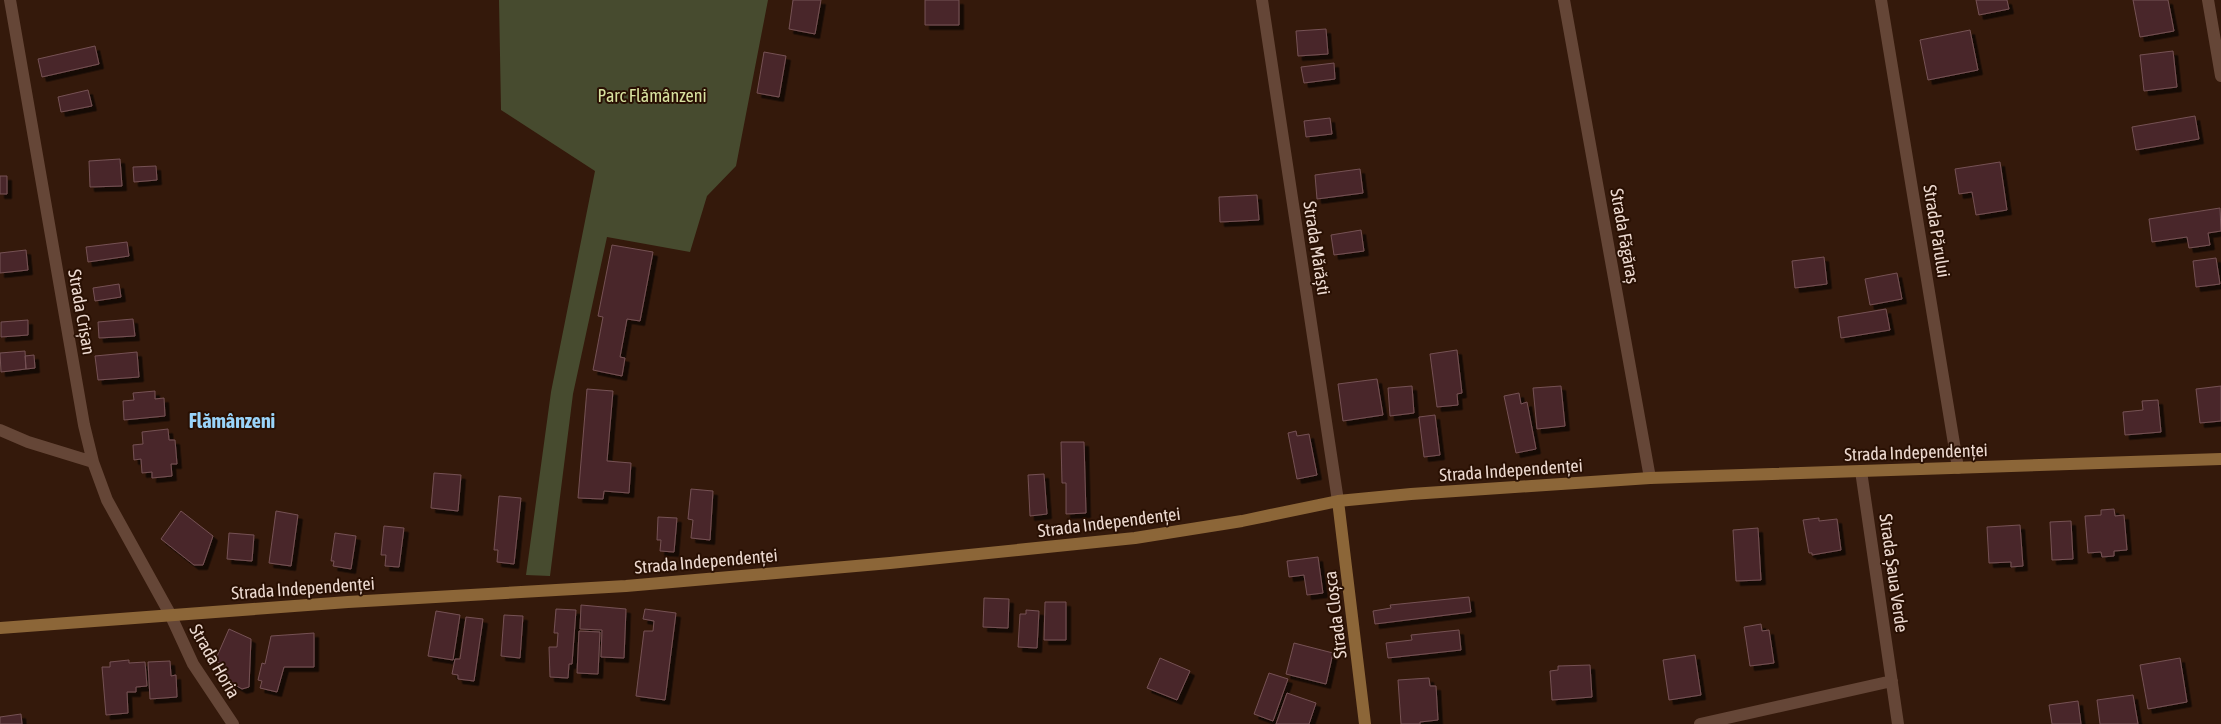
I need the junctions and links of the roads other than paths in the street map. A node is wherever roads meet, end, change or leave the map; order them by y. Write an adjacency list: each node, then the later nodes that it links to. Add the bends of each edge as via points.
1 (10, 0): 9 (street, Strada Crișan)
2 (1262, 0): 13 (street, Strada Mărăști)
3 (1564, 0): 12 (street, Strada Făgăraș)
4 (1881, 0): 10 (street, Strada Părului)
5 (2208, 0): 6 (street)
6 (2221, 76)
7 (0, 430): 9 (street)
8 (2221, 459): 10 (street, Strada Independenței)
9 (92, 462): 14 (street, Strada Crișan, via 107,500)
10 (1958, 468): 11 (street, Strada Independenței)
11 (1861, 471): 12 (street, Strada Independenței); 16 (street, Strada Șaua Verde)
12 (1650, 478): 13 (street, Strada Independenței)
13 (1338, 501): 14 (street, Strada Independenței, via 1135,538 890,563 626,586); 18 (street, Strada Cloșca)
14 (170, 614): 15 (street, Strada Independenței); 17 (street, Strada Horia, via 193,664)
15 (0, 628)
16 (1892, 681): 19 (street); 20 (street, Strada Șaua Verde)
17 (233, 724)
18 (1365, 724)
19 (1700, 724)
20 (1898, 724)

